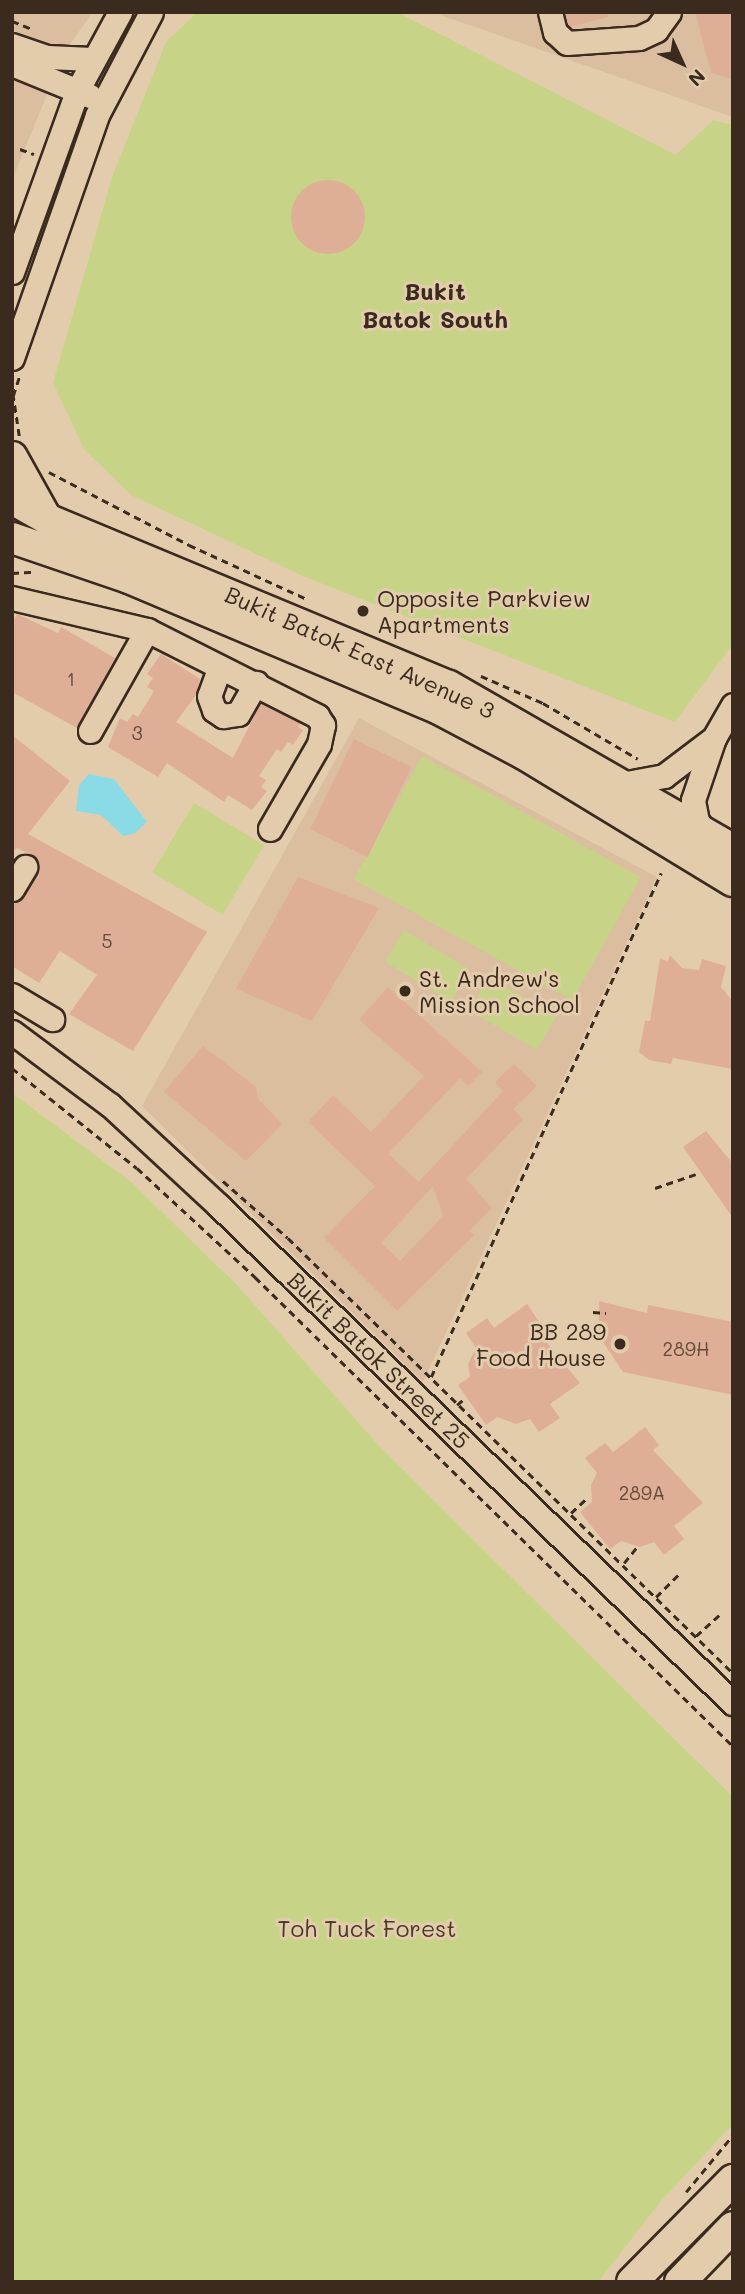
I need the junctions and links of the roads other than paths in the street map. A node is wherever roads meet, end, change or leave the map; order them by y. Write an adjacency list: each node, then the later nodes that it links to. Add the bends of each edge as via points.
1 (120, 12): 6 (street)
2 (151, 12): 9 (street)
3 (550, 12): 4 (street, via 555,32 567,43 639,38 656,30)
4 (669, 12)
5 (12, 45): 6 (street, via 47,57)
6 (92, 59): 8 (street)
7 (12, 64): 8 (street)
8 (77, 91): 9 (street); 10 (street)
9 (103, 101): 11 (street)
10 (12, 272)
11 (18, 362)
12 (17, 452): 14 (main road)
13 (12, 499): 14 (main road, Bukit Batok East Avenue 3)
14 (47, 519): 25 (main road, Bukit Batok East Avenue 3, via 449,686)
15 (12, 538): 16 (main road, Bukit Batok East Avenue 3)
16 (68, 554): 17 (main road); 30 (main road, Bukit Batok East Avenue 3, via 439,709 524,754)
17 (12, 558)
18 (12, 598): 19 (street)
19 (147, 630): 20 (street); 23 (street)
20 (219, 669): 21 (street); 21 (street, via 209,696 214,710 223,716 238,713)
21 (256, 683): 26 (street, via 317,716 323,725 319,744)
22 (733, 705): 24 (street)
23 (90, 730)
24 (714, 738): 25 (street, via 664,776); 27 (street, via 692,806)
25 (621, 784): 27 (main road, Bukit Batok East Avenue 3)
26 (270, 829)
27 (707, 834): 28 (main road, Bukit Batok East Avenue 3)
28 (733, 849)
29 (25, 867): 31 (street)
30 (733, 881)
31 (12, 889)
32 (12, 995): 33 (street)
33 (52, 1019)
34 (12, 1031): 35 (street, Bukit Batok Street 25, via 110,1105 219,1206)
35 (733, 1703)
36 (733, 2180): 38 (main road)
37 (733, 2227): 40 (main road)
38 (636, 2277): 39 (main road, via 662,2270)
39 (671, 2282)
40 (680, 2282)

